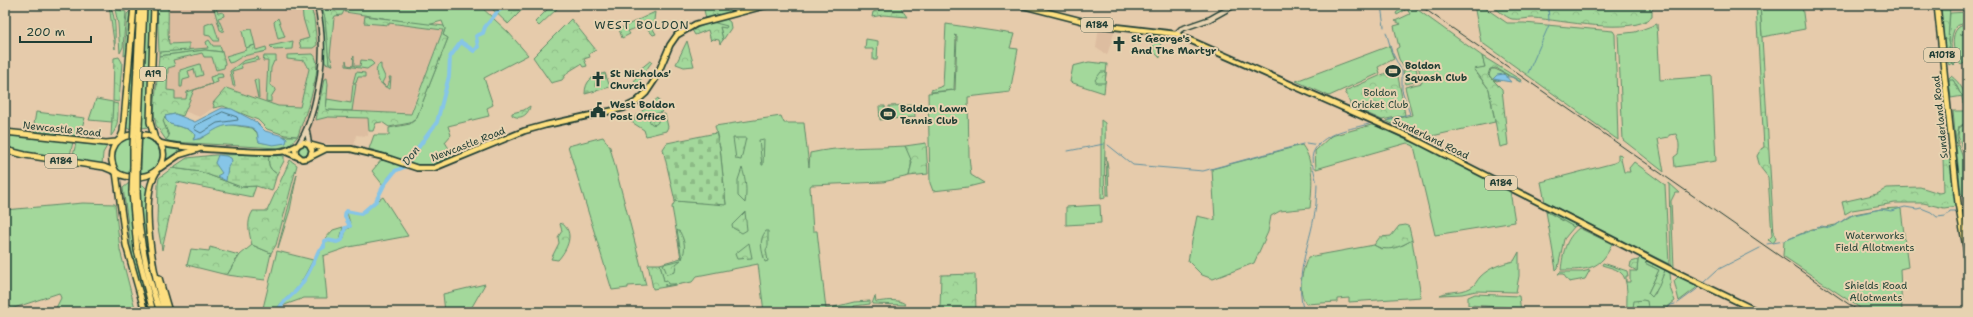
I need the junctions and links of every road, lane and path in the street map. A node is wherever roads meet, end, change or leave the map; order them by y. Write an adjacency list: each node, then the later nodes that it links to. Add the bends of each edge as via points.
1 (134, 5): 14 (highway, A19, via 123,132)
2 (140, 5): 11 (highway, A19)
3 (144, 5): 11 (highway, A19)
4 (154, 5): 15 (highway, A19, via 150,124)
5 (317, 5): 12 (main road, via 322,39 322,66)
6 (768, 5): 19 (main road, Newcastle Road, via 696,24 677,35 646,93 624,108 546,124 434,168 417,168 384,156 351,149)
7 (1020, 5): 10 (main road, A184, via 1106,27)
8 (1235, 5): 10 (main road, via 1210,20 1181,29)
9 (1937, 5): 28 (highway, Sunderland Road / A1018, via 1958,203)
10 (1176, 34): 34 (main road, Sunderland Road / A184, via 1412,138)
11 (137, 126): 26 (highway, A19, bridge)
12 (307, 131): 16 (main road); 17 (main road)
13 (5, 132): 14 (highway, Newcastle Road / A184, via 106,143)
14 (118, 141): 15 (highway, A184, via 129,136 143,135); 25 (highway, via 111,156)
15 (158, 142): 18 (main road, A184); 24 (highway, via 163,154)
16 (298, 144): 17 (main road, via 304,142); 21 (main road, A184); 23 (main road, via 295,152)
17 (310, 145): 19 (main road, Newcastle Road); 22 (main road)
18 (203, 148): 21 (main road, A184); 24 (main road, A184, via 179,155)
19 (326, 149): 22 (main road, Newcastle Road)
20 (5, 150): 25 (highway, A184, via 104,167)
21 (284, 151): 23 (main road, A184)
22 (310, 157): 23 (main road)
23 (300, 158)
24 (158, 170): 25 (highway, A184, via 150,176 138,177 127,177); 27 (highway, via 150,188)
25 (116, 172): 29 (highway, via 126,245)
26 (134, 191): 30 (highway, A19, via 137,250); 31 (highway, A19, via 143,256)
27 (151, 242): 32 (highway, via 154,272); 33 (highway, via 156,270)
28 (1968, 258)
29 (145, 310)
30 (153, 312)
31 (160, 312)
32 (164, 312)
33 (169, 312)
34 (1759, 312)

